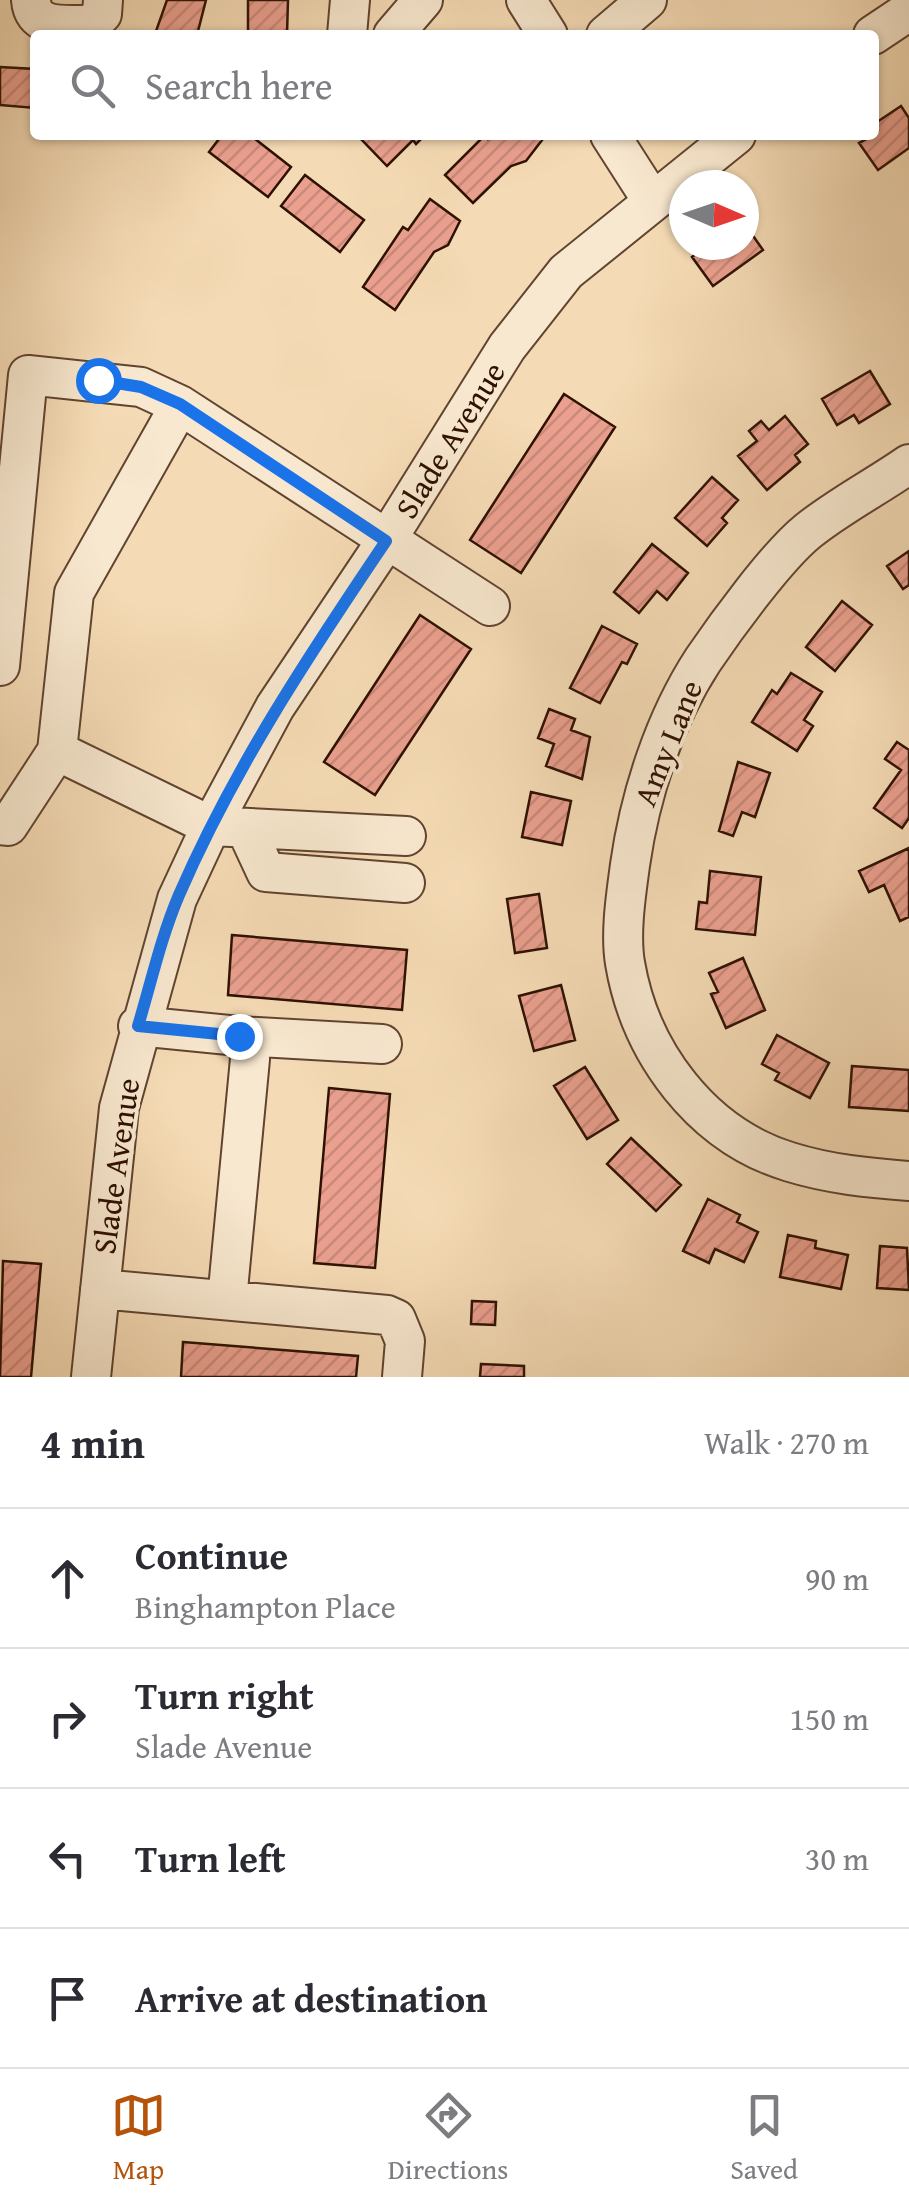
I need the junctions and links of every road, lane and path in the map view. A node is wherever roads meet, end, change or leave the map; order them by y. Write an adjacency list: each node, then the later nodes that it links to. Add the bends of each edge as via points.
1 (31, 0): 2 (street, via 46,24 90,25 102,14)
2 (104, 0)
3 (350, 0): 8 (street)
4 (424, 0): 9 (street)
5 (526, 0): 10 (street)
6 (648, 0): 11 (street)
7 (909, 11): 12 (street)
8 (347, 30)
9 (397, 30)
10 (545, 30)
11 (612, 30)
12 (879, 31)
13 (613, 140): 15 (street)
14 (729, 140): 15 (street, Slade Avenue)
15 (650, 199): 19 (street, Slade Avenue, via 566,272 507,347)
16 (12, 403): 17 (street, via 28,375 141,387); 21 (street)
17 (180, 404): 19 (street); 22 (street, via 74,594)
18 (909, 464): 30 (street, Amy Lane, via 806,532 714,647 655,760 637,820 624,959 656,1052 686,1097 735,1136 843,1176)
19 (386, 541): 20 (street); 23 (street, Slade Avenue, via 274,706)
20 (490, 606)
21 (0, 666)
22 (57, 751): 23 (street); 24 (street)
23 (229, 827): 25 (street); 26 (street, via 266,872); 27 (street, Slade Avenue, via 177,899)
24 (3, 830)
25 (406, 836)
26 (405, 883)
27 (138, 1026): 28 (street); 31 (street, Slade Avenue, via 118,1108)
28 (239, 1036): 29 (street); 32 (street, via 248,1043 250,1059)
29 (382, 1044)
30 (909, 1181)
31 (100, 1289): 32 (street); 33 (street, Slade Avenue)
32 (227, 1300): 34 (street, via 396,1319 405,1341)
33 (91, 1377)
34 (402, 1377)

